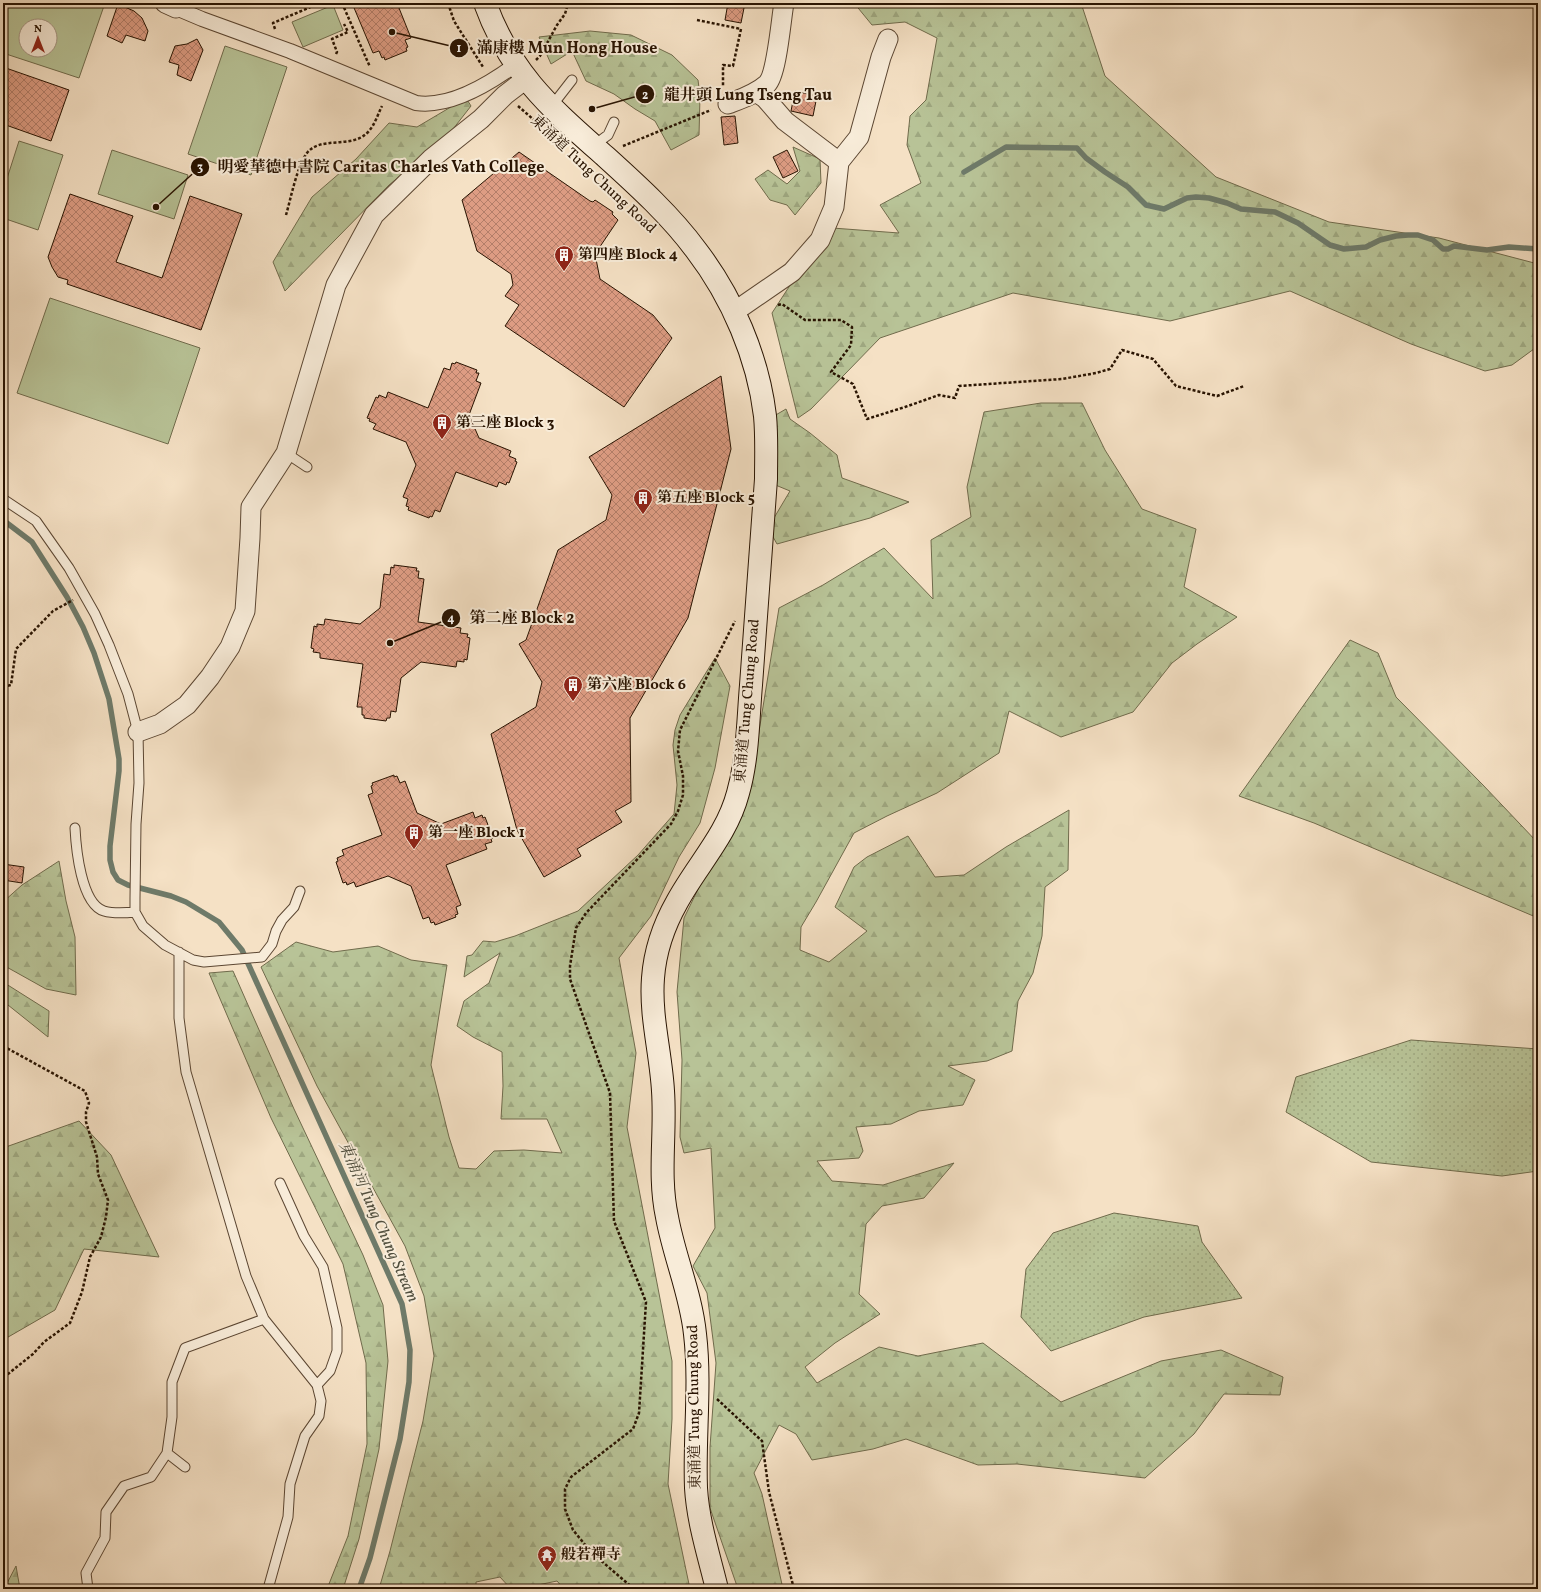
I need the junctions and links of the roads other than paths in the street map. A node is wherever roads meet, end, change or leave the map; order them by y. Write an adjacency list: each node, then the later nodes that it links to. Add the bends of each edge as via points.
1 (485, 3): 5 (main road, 東涌道 Tung Chung Road, via 497,32)
2 (784, 3): 8 (street, via 778,55 768,84)
3 (173, 5): 7 (street, via 202,19 282,48 416,103 441,103)
4 (888, 39): 13 (street, via 859,136)
5 (524, 69): 7 (street); 10 (main road, 東涌道 Tung Chung Road)
6 (572, 80): 10 (lane)
7 (499, 88): 15 (street, via 481,119 431,159 374,215 336,286)
8 (756, 92): 9 (street); 13 (street, via 765,98 785,121)
9 (728, 104)
10 (543, 114): 12 (main road, 東涌道 Tung Chung Road)
11 (614, 122): 12 (lane, via 608,135)
12 (593, 146): 14 (main road, 東涌道 Tung Chung Road, via 633,183 691,244 709,268)
13 (839, 162): 14 (street, via 834,207 820,240 792,272)
14 (734, 312): 30 (main road, 東涌道 Tung Chung Road, via 757,374 765,416 766,455 743,768 737,797 725,827 678,900 664,929 653,978 655,1023 664,1092 664,1200 692,1314 697,1350 696,1488)
15 (286, 453): 16 (lane); 18 (street, via 251,507 245,611 230,647 187,705 160,724)
16 (307, 467)
17 (3, 499): 18 (lane, via 36,521 69,568 109,645 128,694)
18 (138, 732): 21 (lane)
19 (75, 828): 21 (lane, via 77,856 86,891 94,904 103,911)
20 (300, 891): 22 (lane, via 294,908 282,920 272,944 262,957 204,962 193,960)
21 (135, 912): 22 (lane, via 143,926 154,937)
22 (178, 952): 24 (lane, via 179,1018 186,1072 246,1276)
23 (280, 1183): 25 (lane, via 304,1236 324,1267 337,1328 337,1350 330,1370)
24 (264, 1319): 25 (lane); 26 (lane, via 185,1348 172,1382 172,1417)
25 (317, 1385): 29 (lane, via 321,1401 319,1416 305,1436 290,1484 288,1517)
26 (167, 1453): 27 (lane); 28 (lane, via 151,1476 124,1486 106,1512 105,1538 86,1573)
27 (185, 1467)
28 (88, 1589)
29 (268, 1589)
30 (717, 1589)

